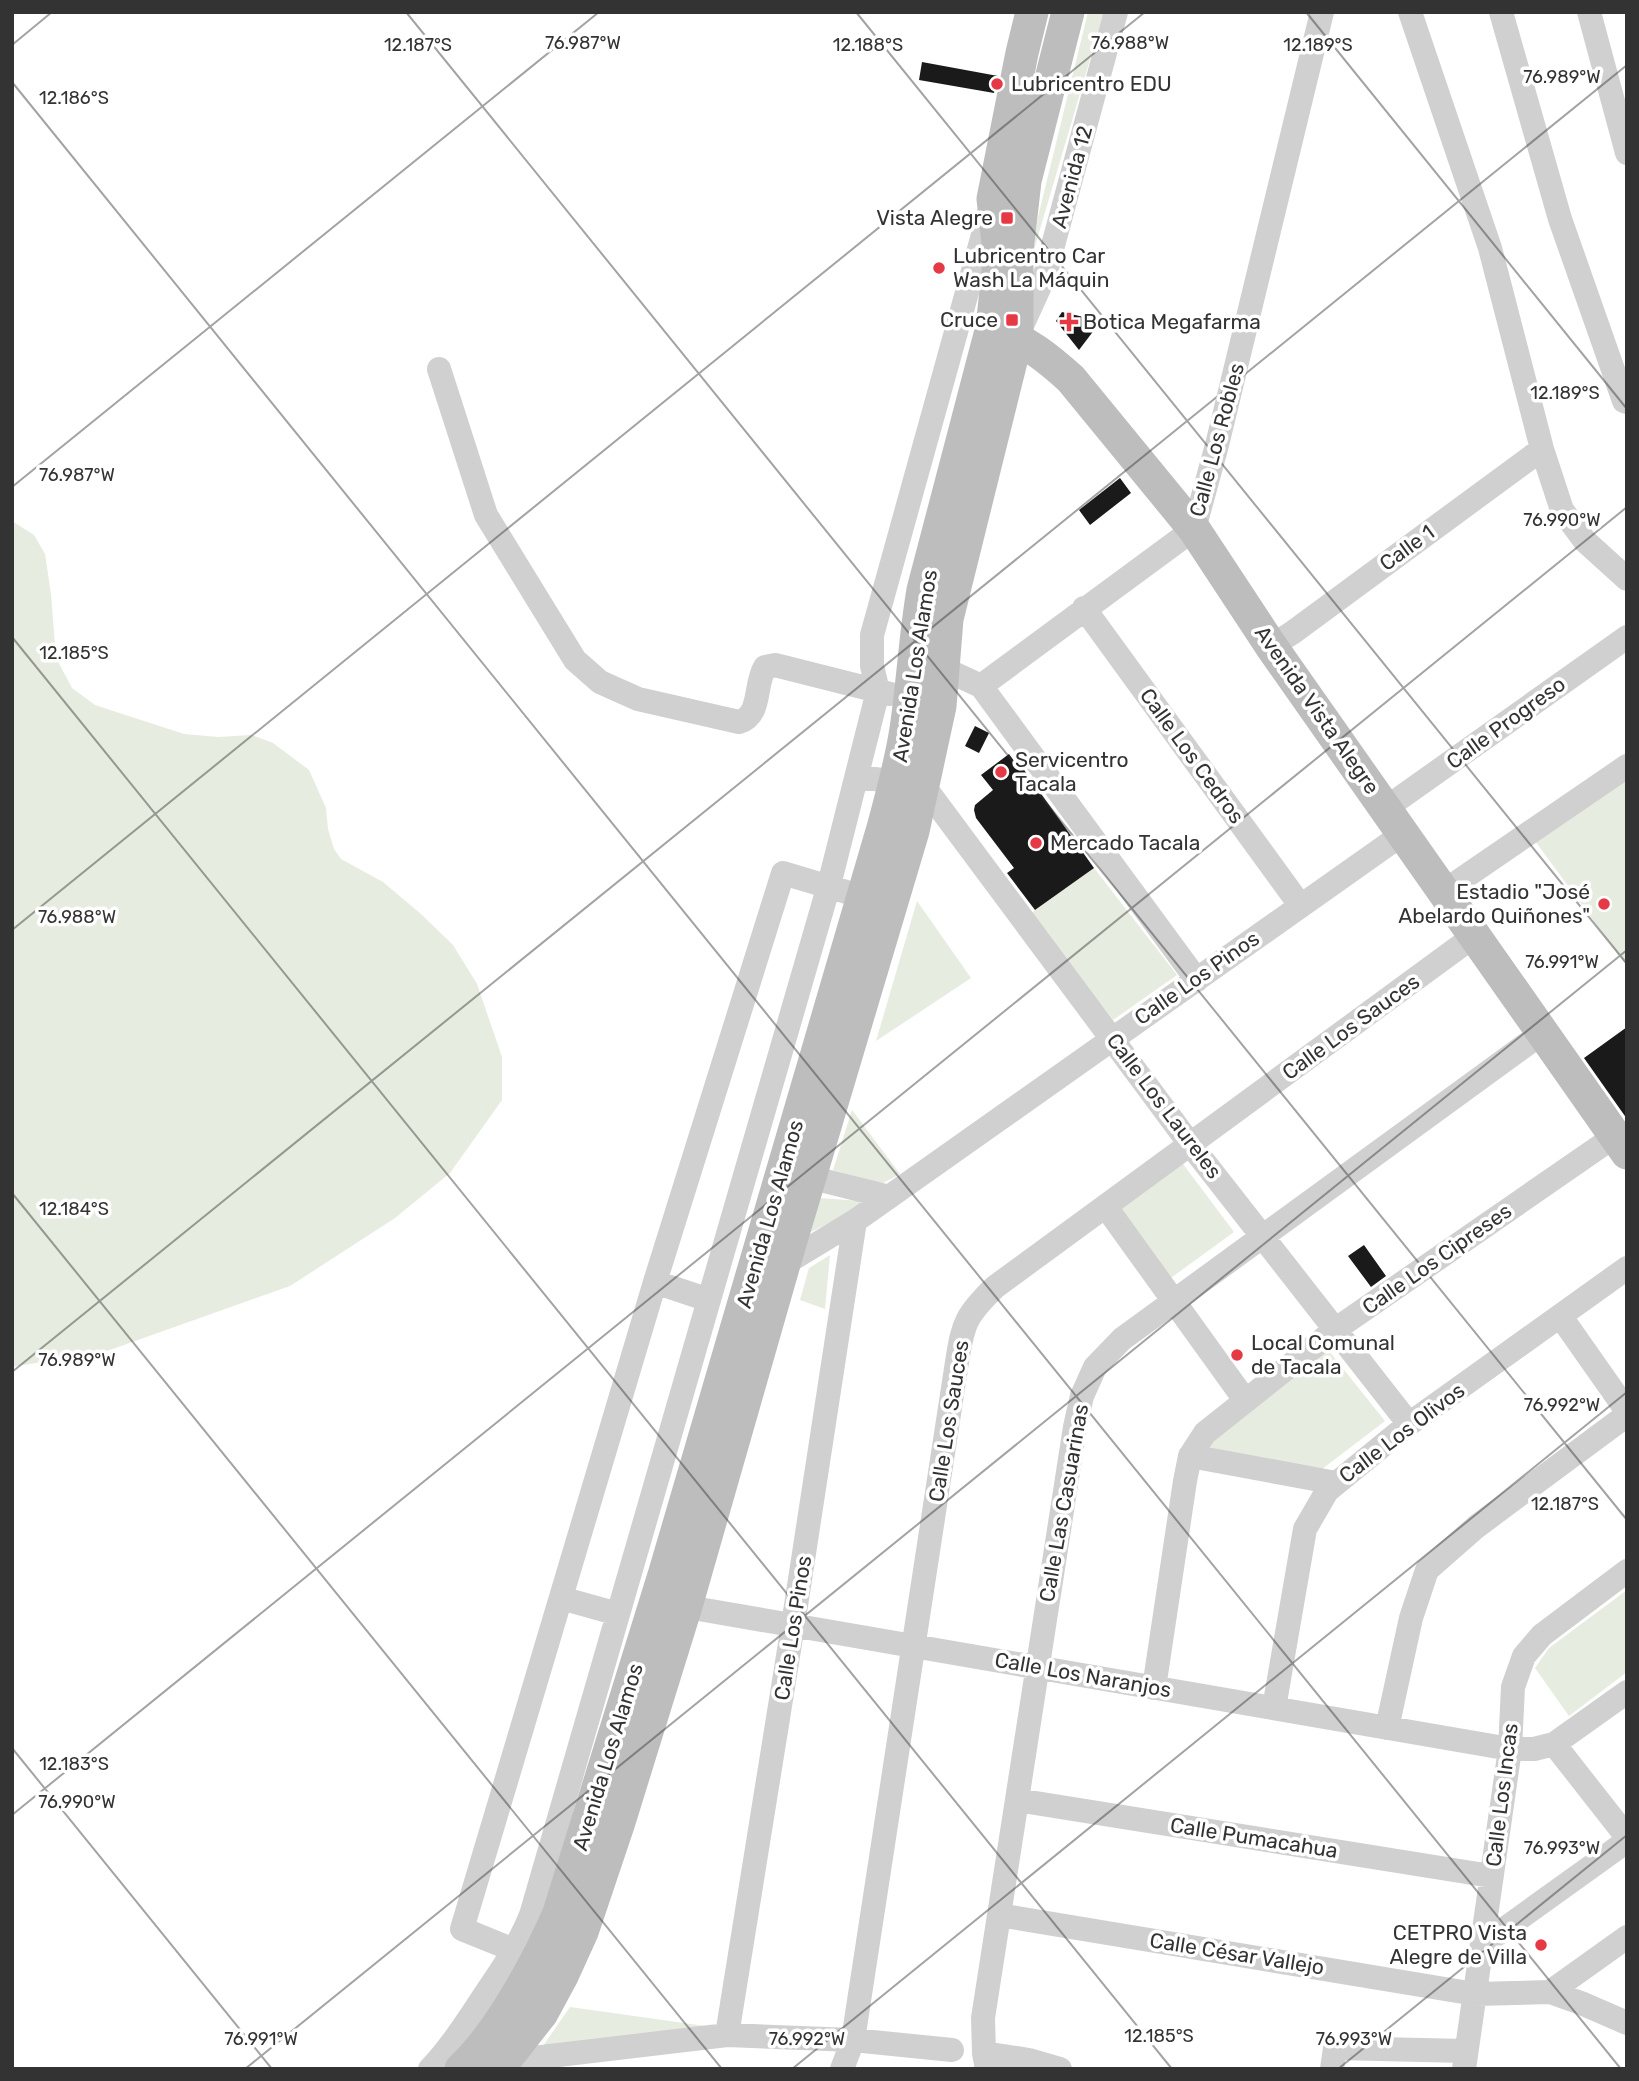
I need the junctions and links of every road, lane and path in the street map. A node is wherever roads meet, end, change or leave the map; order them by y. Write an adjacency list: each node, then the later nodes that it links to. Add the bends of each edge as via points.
1 (1032, 12): 9 (main road, via 993,199 998,273)
2 (1068, 12): 9 (main road, via 1025,181 1017,251)
3 (1116, 12): 9 (street, Avenida 12, via 1045,275)
4 (1322, 12): 15 (street, Calle Los Robles)
5 (1410, 12): 14 (street, via 1490,247)
6 (1502, 12): 13 (street, via 1560,219)
7 (1589, 12): 8 (street)
8 (1627, 153)
9 (990, 327): 11 (main road, Avenida Vista Alegre, via 1049,359); 12 (main road, Avenida Los Alamos); 22 (street, Avenida 12, via 872,635); 23 (main road, Avenida Los Alamos, via 923,590 917,626)
10 (439, 369): 22 (street, via 486,514 575,660 600,682 638,699 739,722 754,711 765,667 775,665)
11 (1071, 379): 12 (main road, via 1037,380); 15 (main road, Avenida Vista Alegre)
12 (1002, 400): 20 (main road, Avenida Los Alamos, via 947,619)
13 (1627, 402)
14 (1542, 449): 16 (street, via 1562,510 1585,541); 19 (street, Calle 1)
15 (1194, 529): 17 (street, Calle Los Robles); 19 (main road, Avenida Vista Alegre)
16 (1627, 579)
17 (1084, 608): 21 (street, Calle Los Robles); 31 (street, Calle Los Cedros)
18 (1627, 638): 27 (street, Calle Progreso)
19 (1271, 646): 27 (main road, Avenida Vista Alegre)
20 (942, 668): 21 (street); 23 (main road, Avenida Los Alamos)
21 (981, 686): 33 (street)
22 (878, 691): 23 (street); 25 (street)
23 (925, 702): 26 (main road, Avenida Los Alamos)
24 (1627, 766): 29 (street)
25 (858, 777): 26 (street); 28 (street)
26 (909, 784): 30 (main road, Avenida Los Alamos); 35 (street, Calle Los Laureles); 38 (main road, Avenida Los Alamos, via 913,831)
27 (1395, 820): 29 (main road, Avenida Vista Alegre); 31 (street, Calle Los Pinos)
28 (829, 885): 30 (street); 45 (street, via 782,873); 46 (street)
29 (1443, 892): 32 (main road, Avenida Vista Alegre)
30 (863, 897): 47 (main road, Avenida Los Alamos)
31 (1300, 905): 33 (street, Calle Los Pinos)
32 (1474, 936): 34 (main road, Avenida Vista Alegre); 36 (street, Calle Los Sauces)
33 (1197, 979): 35 (street, Calle Los Pinos)
34 (1542, 1033): 37 (main road, Avenida Vista Alegre); 42 (street, Calle Las Casuarinas)
35 (1112, 1038): 36 (street, Calle Los Laureles); 39 (street, Calle Los Pinos)
36 (1190, 1144): 40 (street, Calle Los Sauces); 42 (street, Calle Los Laureles)
37 (1621, 1144): 50 (street, Calle Los Cipreses)
38 (809, 1177): 39 (street); 43 (main road, Avenida Los Alamos)
39 (889, 1197): 41 (street, Calle Los Pinos)
40 (1106, 1207): 48 (street); 61 (street, Calle Los Sauces, via 995,1287 970,1313 961,1336)
41 (855, 1221): 43 (street, Calle Los Pinos); 60 (street, Calle Los Pinos)
42 (1263, 1235): 48 (street, Calle Las Casuarinas); 50 (street, Calle Los Laureles)
43 (784, 1264): 47 (main road, Avenida Los Alamos)
44 (1627, 1269): 49 (street, Calle Los Olivos)
45 (655, 1282): 46 (street); 57 (street)
46 (711, 1292): 47 (street); 59 (street)
47 (760, 1297): 58 (main road, Avenida Los Alamos)
48 (1174, 1301): 51 (street); 62 (street, Calle Las Casuarinas, via 1122,1339 1095,1367 1082,1396)
49 (1561, 1317): 52 (street); 53 (street, Calle Los Olivos)
50 (1336, 1329): 51 (street, Calle Los Cipreses); 53 (street, Calle Los Laureles)
51 (1245, 1400): 54 (street, Calle Los Cipreses, via 1205,1433)
52 (1627, 1413): 66 (street, via 1476,1527 1427,1570 1410,1618)
53 (1409, 1424): 55 (street, Calle Los Olivos)
54 (1190, 1456): 55 (street); 63 (street, Calle Los Cipreses)
55 (1336, 1483): 65 (street, Calle Los Olivos, via 1306,1529)
56 (1627, 1571): 68 (street, Calle Los Incas, via 1542,1635 1524,1657 1513,1688)
57 (561, 1598): 59 (street); 75 (street, via 462,1929)
58 (671, 1604): 60 (street, Calle Los Naranjos); 82 (main road, Avenida Los Alamos, via 618,1825 582,1932 542,2013)
59 (618, 1614): 75 (street, via 531,1915)
60 (793, 1625): 61 (street, Calle Los Naranjos); 79 (street, Calle Los Pinos)
61 (915, 1646): 62 (street, Calle Los Naranjos); 80 (street, Calle Los Sauces)
62 (1037, 1667): 63 (street, Calle Los Naranjos); 69 (street, Calle Las Casuarinas)
63 (1154, 1688): 65 (street, Calle Los Naranjos)
64 (1627, 1692): 67 (street)
65 (1274, 1708): 66 (street, Calle Los Naranjos)
66 (1387, 1728): 68 (street, Calle Los Naranjos)
67 (1554, 1744): 68 (street, Calle Los Naranjos); 70 (street)
68 (1510, 1749): 71 (street, Calle Los Incas)
69 (1017, 1800): 71 (street, Calle Pumacahua); 72 (street, Calle Las Casuarinas)
70 (1627, 1839): 74 (street)
71 (1491, 1876): 74 (street, Calle Los Incas)
72 (999, 1914): 77 (street, Calle César Vallejo); 85 (street, Calle Las Casuarinas, via 983,2018)
73 (1627, 1937): 76 (street)
74 (1482, 1945): 77 (street, Calle Los Incas)
75 (514, 1950): 86 (street)
76 (1550, 1993): 77 (street, Calle César Vallejo); 78 (street, Calle César Vallejo)
77 (1475, 1994): 84 (street, Calle Los Incas)
78 (1627, 2023)
79 (727, 2035): 80 (street); 82 (street, via 533,2058)
80 (853, 2040): 81 (street); 88 (street, Calle Los Sauces)
81 (952, 2050)
82 (497, 2056): 87 (main road, Avenida Los Alamos)
83 (1334, 2058): 84 (street)
84 (1465, 2060)
85 (985, 2061): 89 (street, via 1029,2060)
86 (430, 2069)
87 (461, 2069)
88 (842, 2069)
89 (1060, 2069)

